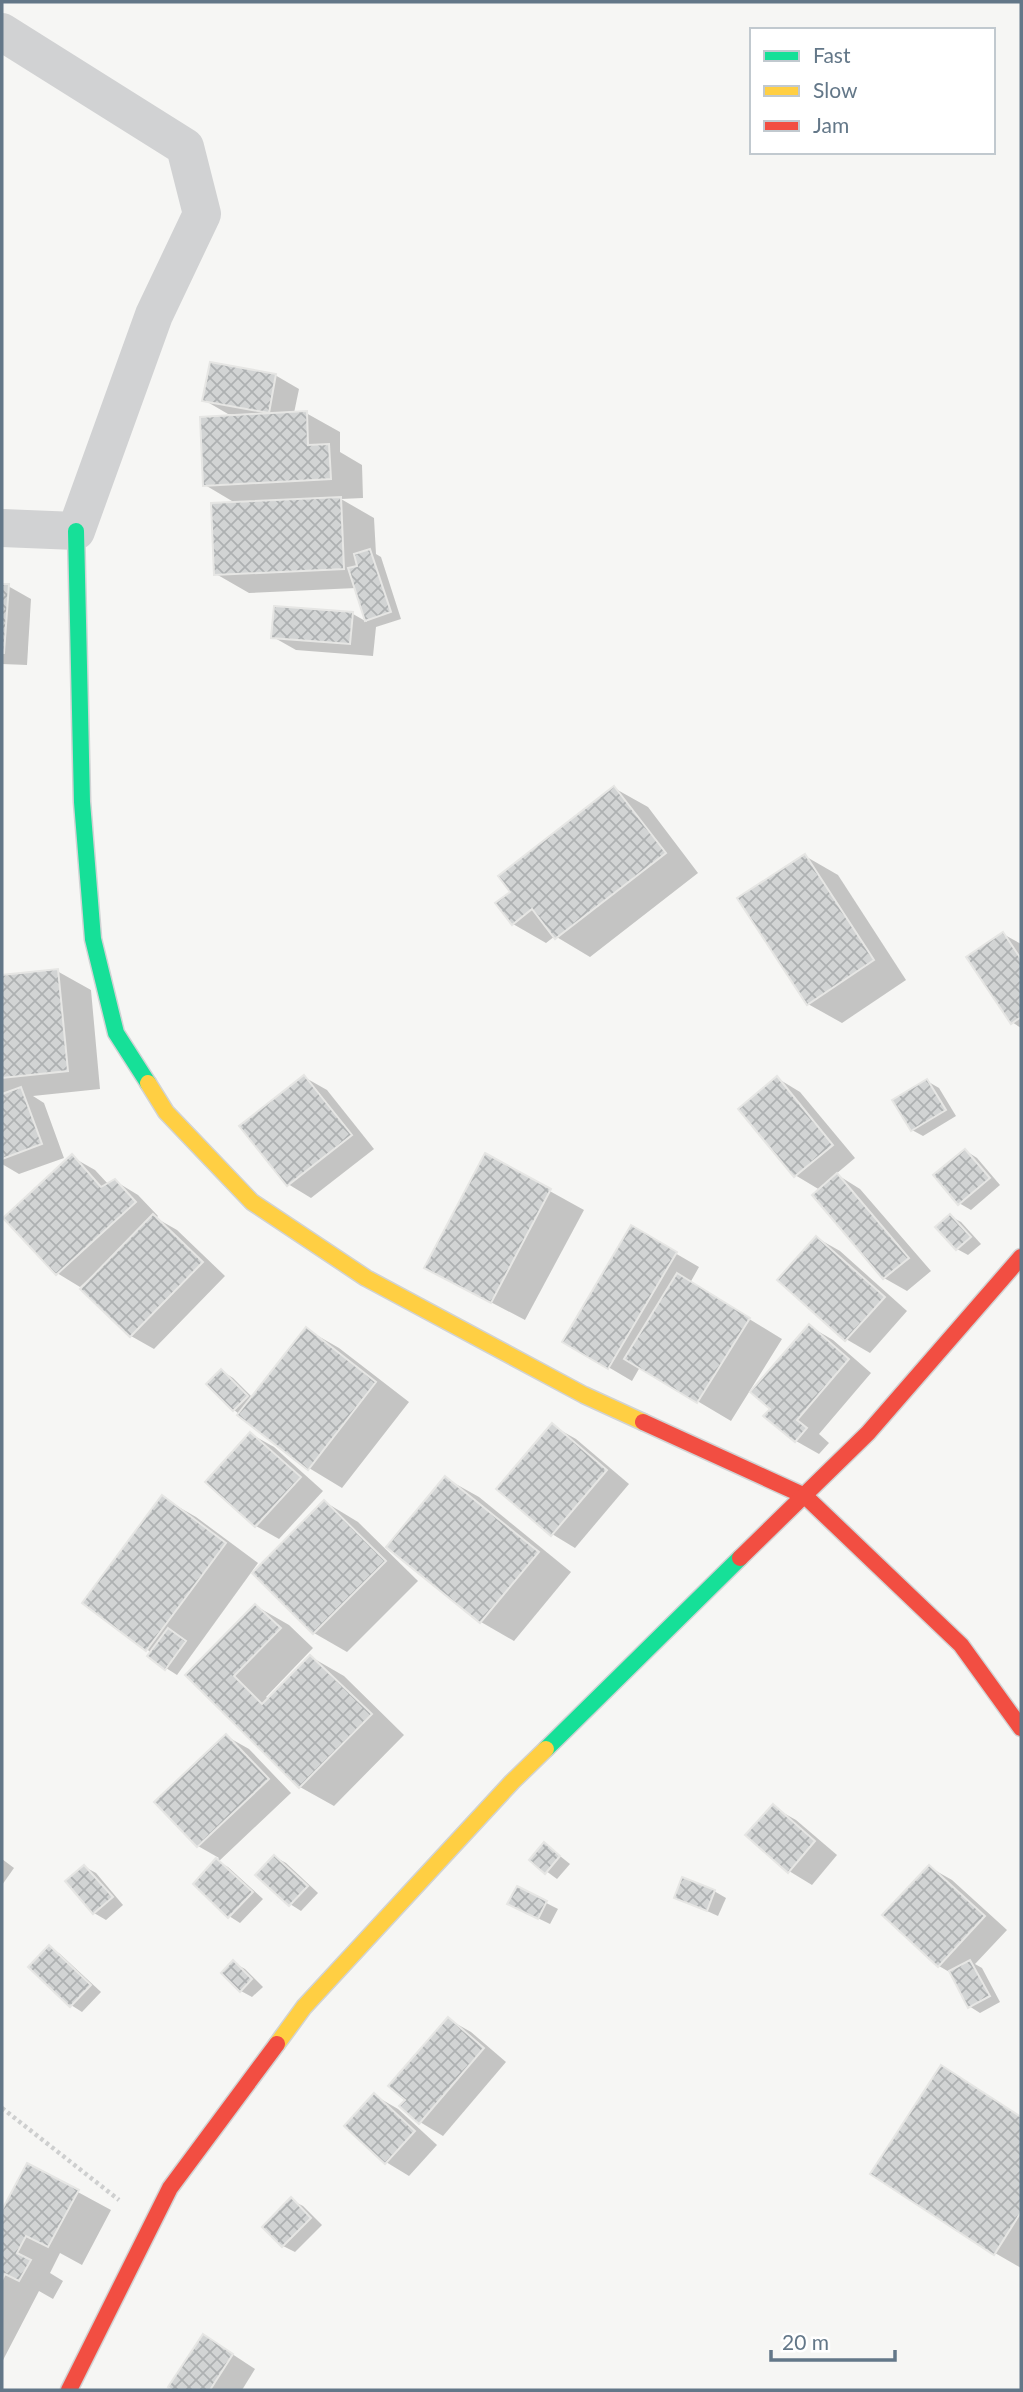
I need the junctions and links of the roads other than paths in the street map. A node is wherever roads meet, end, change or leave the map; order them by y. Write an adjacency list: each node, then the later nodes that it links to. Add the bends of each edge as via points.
1 (2, 32): 3 (street, via 185,147 202,214 154,316)
2 (2, 528): 3 (street)
3 (76, 531): 5 (street, via 82,802 93,939 116,1033 166,1112 253,1202 366,1278 584,1395)
4 (1021, 1257): 5 (street, via 868,1433)
5 (804, 1496): 6 (street, via 961,1645); 7 (street, via 512,1782 304,2007 170,2188)
6 (1021, 1728)
7 (69, 2390)

